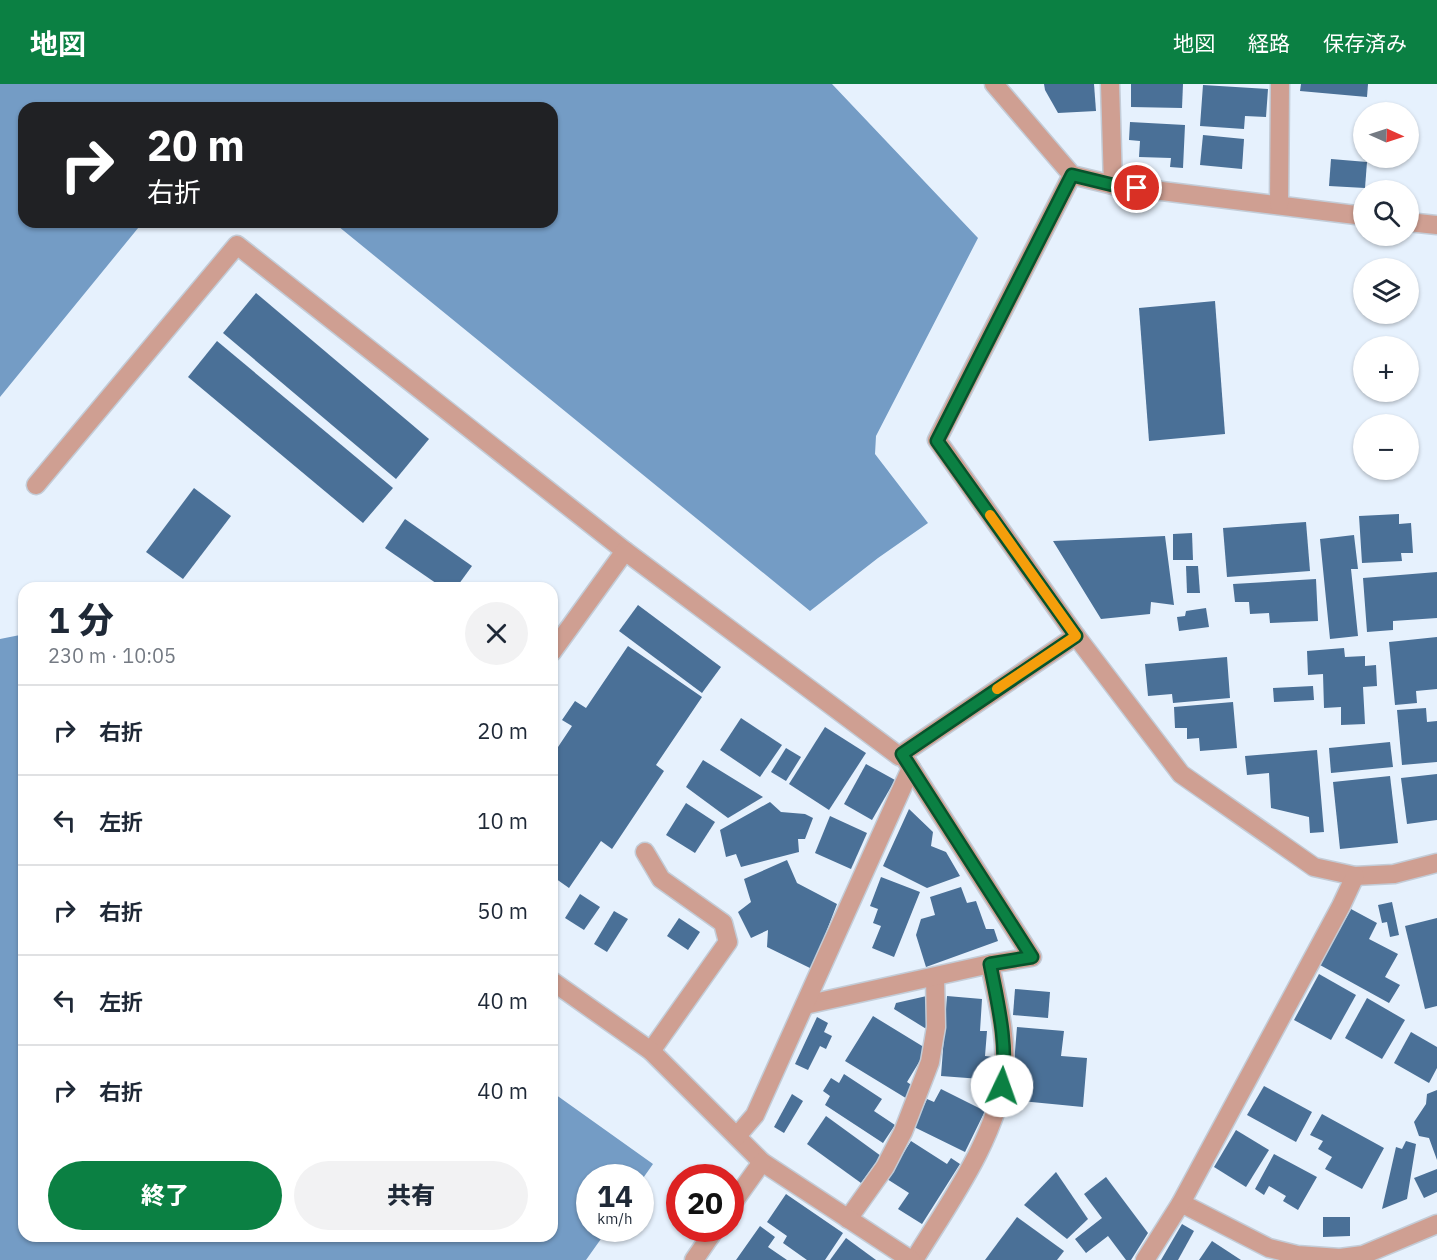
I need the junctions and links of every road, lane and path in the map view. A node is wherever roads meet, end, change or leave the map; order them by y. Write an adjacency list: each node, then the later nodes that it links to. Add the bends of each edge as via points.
1 (994, 84): 4 (street)
2 (1110, 84): 5 (street)
3 (1280, 84): 6 (street)
4 (1072, 175): 5 (street); 12 (street, via 937,441)
5 (1113, 185): 6 (street)
6 (1279, 205): 7 (street)
7 (1353, 215)
8 (1419, 223): 9 (street)
9 (1437, 225)
10 (36, 485): 11 (street, via 237,245)
11 (625, 551): 13 (street); 14 (street)
12 (1076, 636): 14 (street); 17 (street, via 1181,774 1314,867)
13 (558, 644)
14 (907, 761): 18 (street, via 1032,957); 21 (street)
15 (645, 852): 22 (street, via 661,879 723,923 728,942)
16 (1437, 863): 17 (street, via 1394,874)
17 (1355, 876): 26 (street)
18 (990, 964): 19 (street); 32 (street, via 1004,1033 1000,1099 993,1123 975,1157)
19 (935, 977): 21 (street); 27 (street, via 936,1027 930,1062 885,1167)
20 (558, 985): 22 (street)
21 (806, 1005): 23 (street, via 754,1115)
22 (651, 1051): 23 (street)
23 (737, 1136): 24 (street)
24 (762, 1162): 25 (street); 27 (street)
25 (744, 1187)
26 (1181, 1203): 30 (street, via 1269,1248 1297,1255 1340,1258); 33 (street)
27 (848, 1219): 32 (street)
28 (1437, 1224): 30 (street)
29 (706, 1242): 31 (street)
30 (1381, 1254)
31 (694, 1260)
32 (912, 1260)
33 (1145, 1260)

